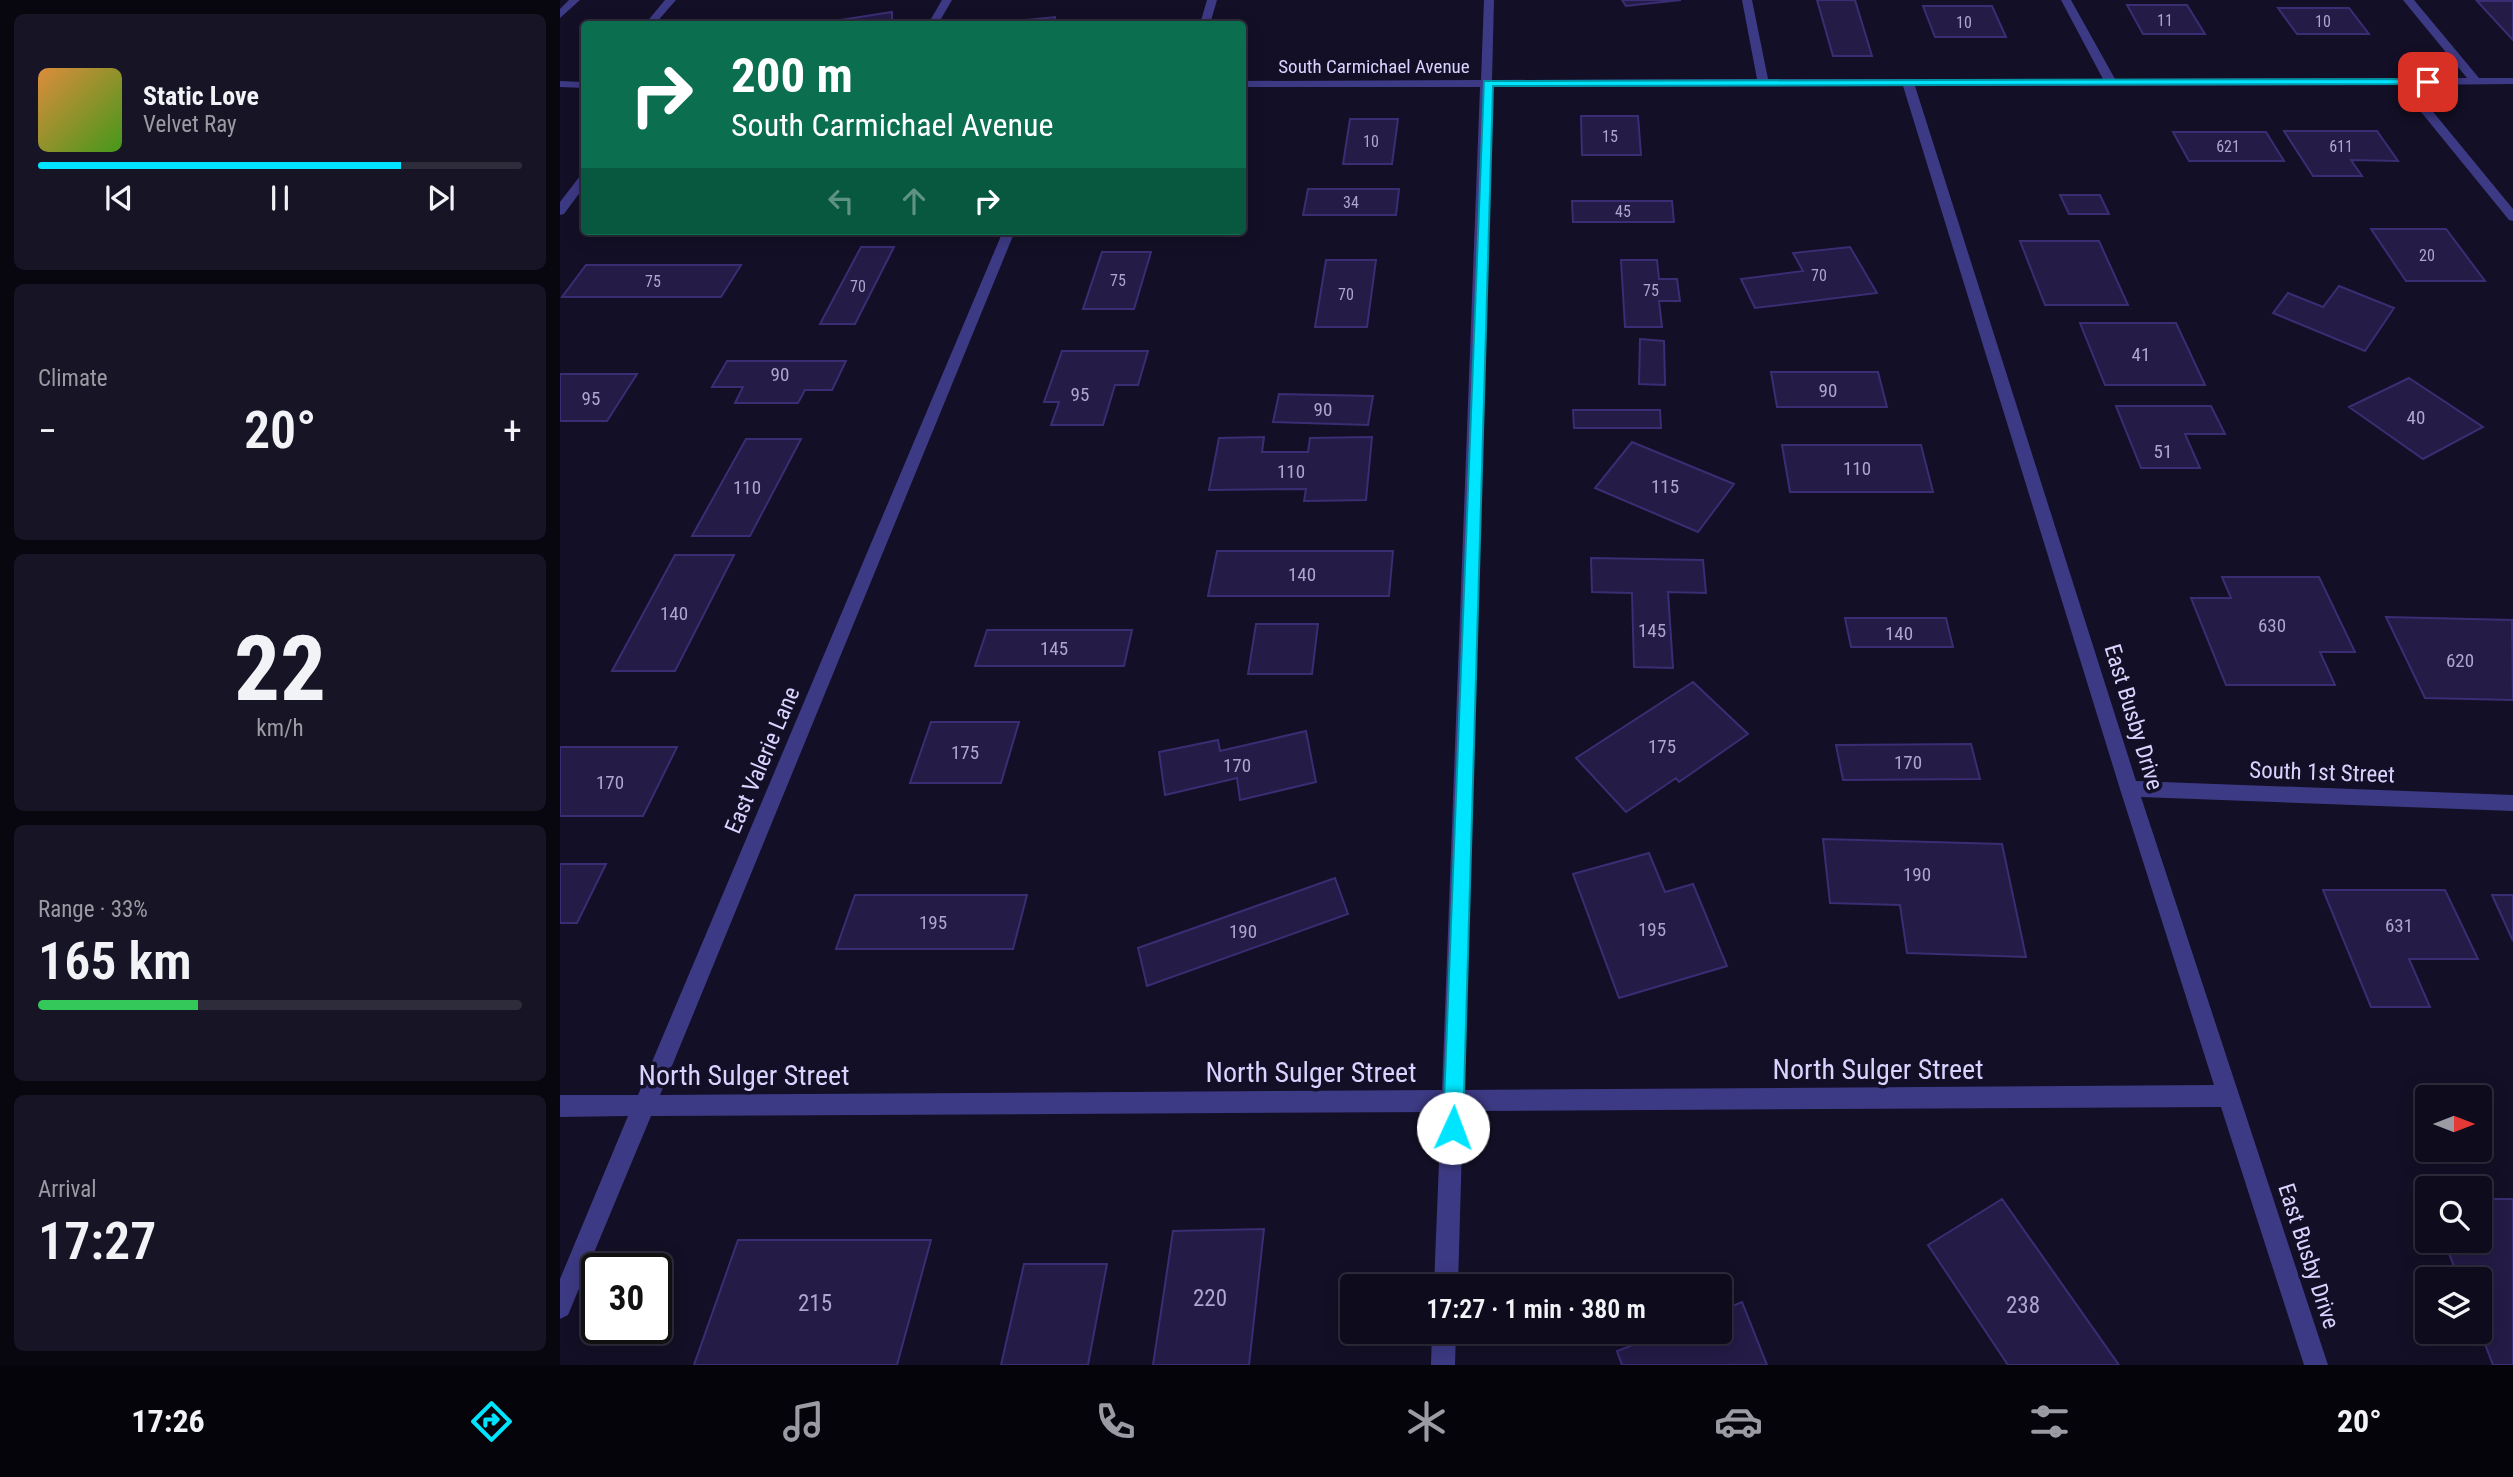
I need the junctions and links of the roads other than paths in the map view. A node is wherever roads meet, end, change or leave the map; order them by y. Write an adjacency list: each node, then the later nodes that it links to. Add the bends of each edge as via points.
1 (575, 0): 9 (street)
2 (671, 0): 10 (street)
3 (947, 0): 11 (street)
4 (1212, 0): 12 (street)
5 (1489, 0): 17 (street)
6 (1747, 0): 18 (street)
7 (2066, 0): 13 (street)
8 (2408, 0): 15 (street)
9 (562, 11)
10 (653, 21)
11 (935, 21)
12 (1206, 21)
13 (2111, 82): 14 (street, South Carmichael Avenue); 19 (street, South Carmichael Avenue)
14 (2403, 82): 15 (street, South Carmichael Avenue); 25 (street)
15 (2477, 82): 16 (street, South Carmichael Avenue)
16 (2513, 82)
17 (1488, 83): 18 (street, South Carmichael Avenue); 21 (street, South Carmichael Avenue); 30 (street)
18 (1763, 83): 19 (street, South Carmichael Avenue)
19 (1908, 83): 27 (street, East Busby Drive)
20 (560, 84): 22 (street)
21 (1246, 84)
22 (581, 85)
23 (581, 183): 24 (street)
24 (560, 211)
25 (2513, 217)
26 (1007, 235): 32 (street, East Valerie Lane)
27 (2129, 789): 28 (street, South 1st Street); 29 (street, East Busby Drive)
28 (2513, 803)
29 (2230, 1096): 30 (street, North Sulger Street); 37 (street, East Busby Drive)
30 (1454, 1101): 32 (street, North Sulger Street); 33 (street)
31 (560, 1105): 32 (street, North Sulger Street)
32 (645, 1105): 34 (street, East Valerie Lane)
33 (1447, 1274)
34 (560, 1307)
35 (1444, 1344): 36 (street)
36 (1443, 1365)
37 (2316, 1365)

